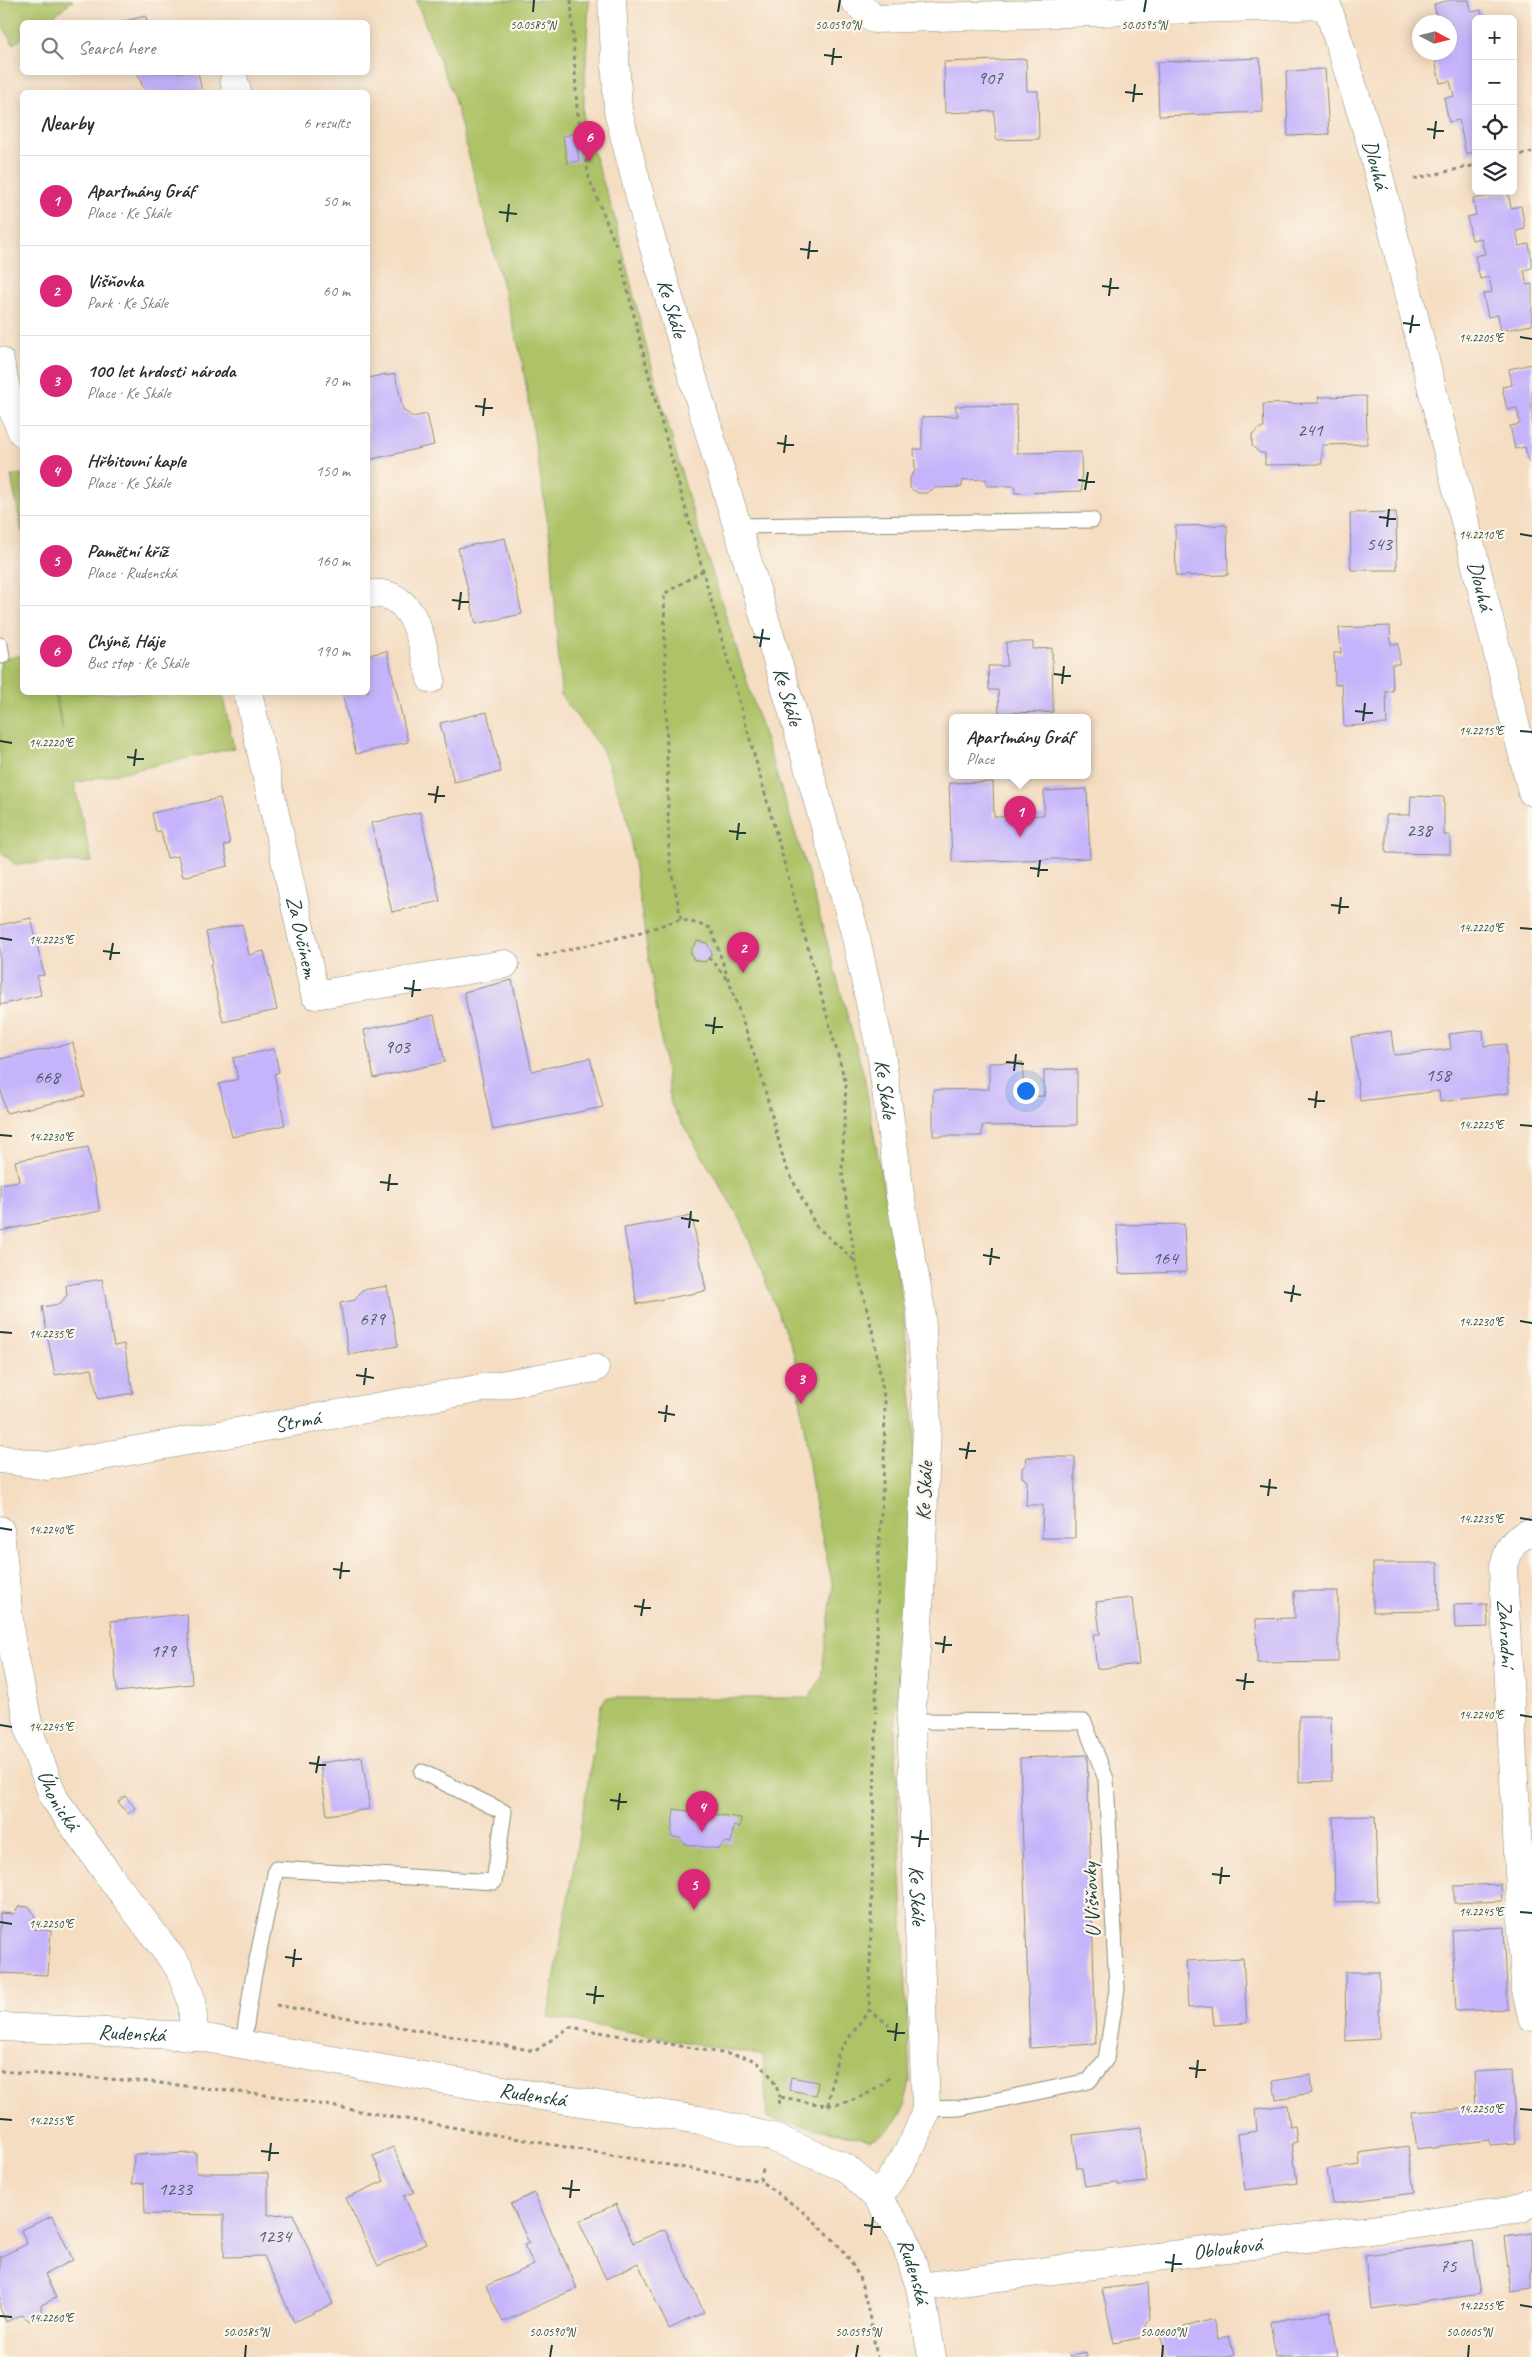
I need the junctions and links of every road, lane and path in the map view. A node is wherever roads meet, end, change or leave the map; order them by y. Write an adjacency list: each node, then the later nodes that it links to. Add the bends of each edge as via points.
1 (571, 0): 13 (path, via 577,108 589,178 618,250)
2 (612, 0): 12 (street, Ke Skále, via 618,111 647,224)
3 (854, 0): 7 (street, Dlouhá, via 874,19 1327,5)
4 (1532, 152): 5 (path)
5 (1517, 155)
6 (1472, 166): 7 (path)
7 (1382, 187): 17 (street, Dlouhá)
8 (0, 361): 9 (street)
9 (4, 406): 10 (street)
10 (20, 429)
11 (1092, 520): 12 (lane)
12 (737, 526): 27 (street, Ke Skále, via 854,929 880,1053 900,1195 921,1310 927,1424)
13 (702, 571): 18 (path, via 664,594 669,858); 22 (path, via 846,1084 842,1170)
14 (370, 594): 15 (street, via 390,596 406,606 418,626)
15 (431, 679)
16 (249, 695): 20 (street, Za Ovčínem, via 315,995)
17 (1532, 792)
18 (681, 918): 20 (path, via 635,934); 21 (path, via 710,928)
19 (708, 958): 21 (path)
20 (505, 964)
21 (730, 983): 22 (path, via 761,1075 785,1165 816,1226)
22 (855, 1261): 30 (path, via 874,1338 885,1403 878,1561)
23 (595, 1368): 24 (street, Strmá, via 47,1466)
24 (0, 1459)
25 (0, 1530): 34 (street, Úhonická, via 11,1640 31,1737 54,1798 179,1968 192,2001)
26 (1532, 1532): 31 (street, Zahradní, via 1520,1536 1509,1549 1503,1569 1525,1986)
27 (911, 1721): 40 (street, Ke Skále); 40 (lane, U Višňovky, via 1084,1722 1106,1779 1117,1989 1106,2059 1089,2081 960,2108)
28 (422, 1772): 29 (lane, via 504,1812 494,1882 276,1869)
29 (250, 2000): 35 (lane); 38 (path, via 535,2051 570,2027 745,2057 759,2061 777,2086)
30 (869, 2010): 33 (path); 39 (path, via 838,2053)
31 (1532, 2017)
32 (0, 2026): 34 (street, Rudenská)
33 (893, 2028)
34 (194, 2036): 35 (street, Rudenská)
35 (243, 2044): 41 (street, Rudenská, via 520,2093 699,2120)
36 (895, 2069): 39 (path, via 888,2081 870,2094)
37 (0, 2071): 42 (path, via 151,2082 274,2096)
38 (780, 2097): 39 (path); 41 (path)
39 (828, 2105)
40 (926, 2109): 43 (street, Ke Skále, via 917,2136)
41 (772, 2136): 42 (path); 43 (street, Rudenská, via 846,2168)
42 (760, 2181): 46 (path, via 812,2217 858,2276)
43 (878, 2198): 45 (street, Rudenská, via 903,2234)
44 (1532, 2201): 45 (street, Oblouková, via 1496,2214)
45 (920, 2287): 47 (street, Rudenská)
46 (877, 2357)
47 (932, 2357)

